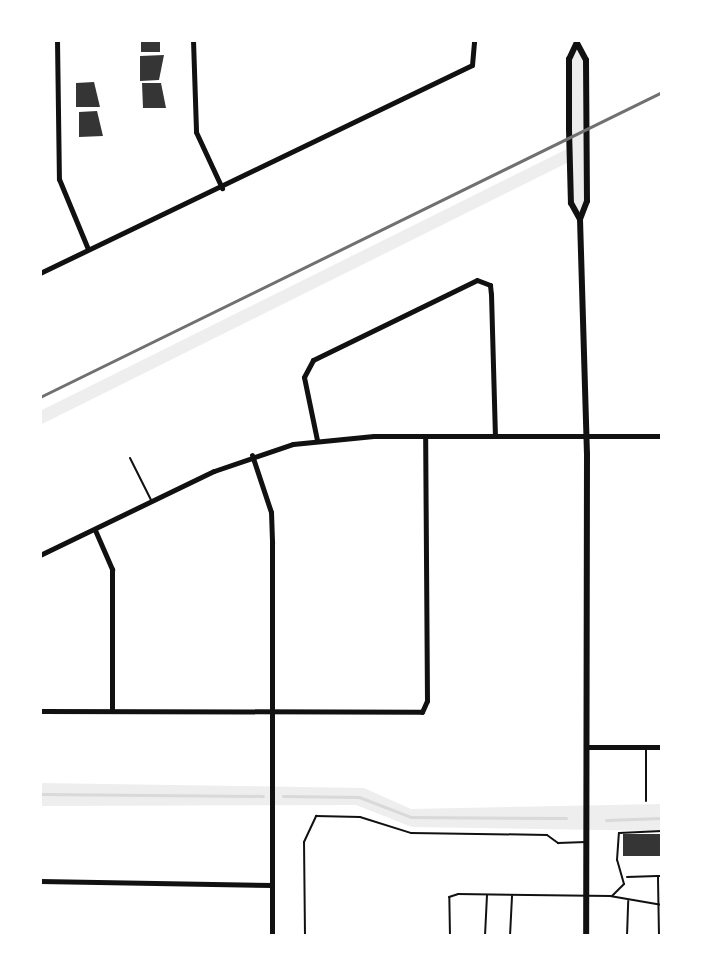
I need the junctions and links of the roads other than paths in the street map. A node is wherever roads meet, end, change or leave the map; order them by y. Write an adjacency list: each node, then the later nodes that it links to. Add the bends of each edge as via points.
1 (57, 40): 7 (street, via 59,179)
2 (193, 40): 5 (street, via 196,132)
3 (474, 40): 5 (street, via 472,65)
4 (578, 43): 6 (main road, via 586,60 587,201); 6 (main road, via 569,59 569,129 571,203)
5 (222, 188): 7 (street)
6 (580, 219): 11 (main road)
7 (88, 249): 8 (street)
8 (40, 273)
9 (425, 436): 10 (street); 13 (street); 21 (street, via 425,709)
10 (495, 436): 11 (street); 13 (street, via 490,285 477,280 313,360 304,377)
11 (586, 436): 12 (street); 22 (main road)
12 (662, 436)
13 (317, 440): 14 (street)
14 (252, 455): 16 (street); 21 (street, via 271,512)
15 (130, 458): 16 (lane)
16 (151, 501): 17 (street)
17 (95, 530): 18 (street); 19 (street, via 112,569)
18 (40, 555)
19 (112, 710): 20 (street); 21 (street)
20 (40, 711)
21 (272, 711): 31 (street)
22 (589, 747): 23 (street); 27 (main road)
23 (646, 747): 24 (street); 25 (lane)
24 (662, 747)
25 (646, 801)
26 (662, 831): 29 (lane, via 619,833 617,860)
27 (587, 842): 34 (main road); 39 (lane, via 558,843 547,835 411,833 360,817 316,816 304,842)
28 (660, 876): 29 (lane); 37 (lane)
29 (625, 877): 35 (lane)
30 (40, 881): 31 (street)
31 (272, 885): 38 (street)
32 (487, 895): 33 (lane); 40 (lane, via 449,897); 41 (lane)
33 (512, 895): 34 (lane); 42 (lane)
34 (586, 895): 35 (lane); 43 (main road)
35 (612, 896): 36 (lane)
36 (628, 900): 37 (lane); 44 (lane)
37 (660, 905): 45 (lane)
38 (272, 936)
39 (305, 936)
40 (450, 936)
41 (485, 936)
42 (510, 936)
43 (586, 936)
44 (627, 936)
45 (659, 936)

